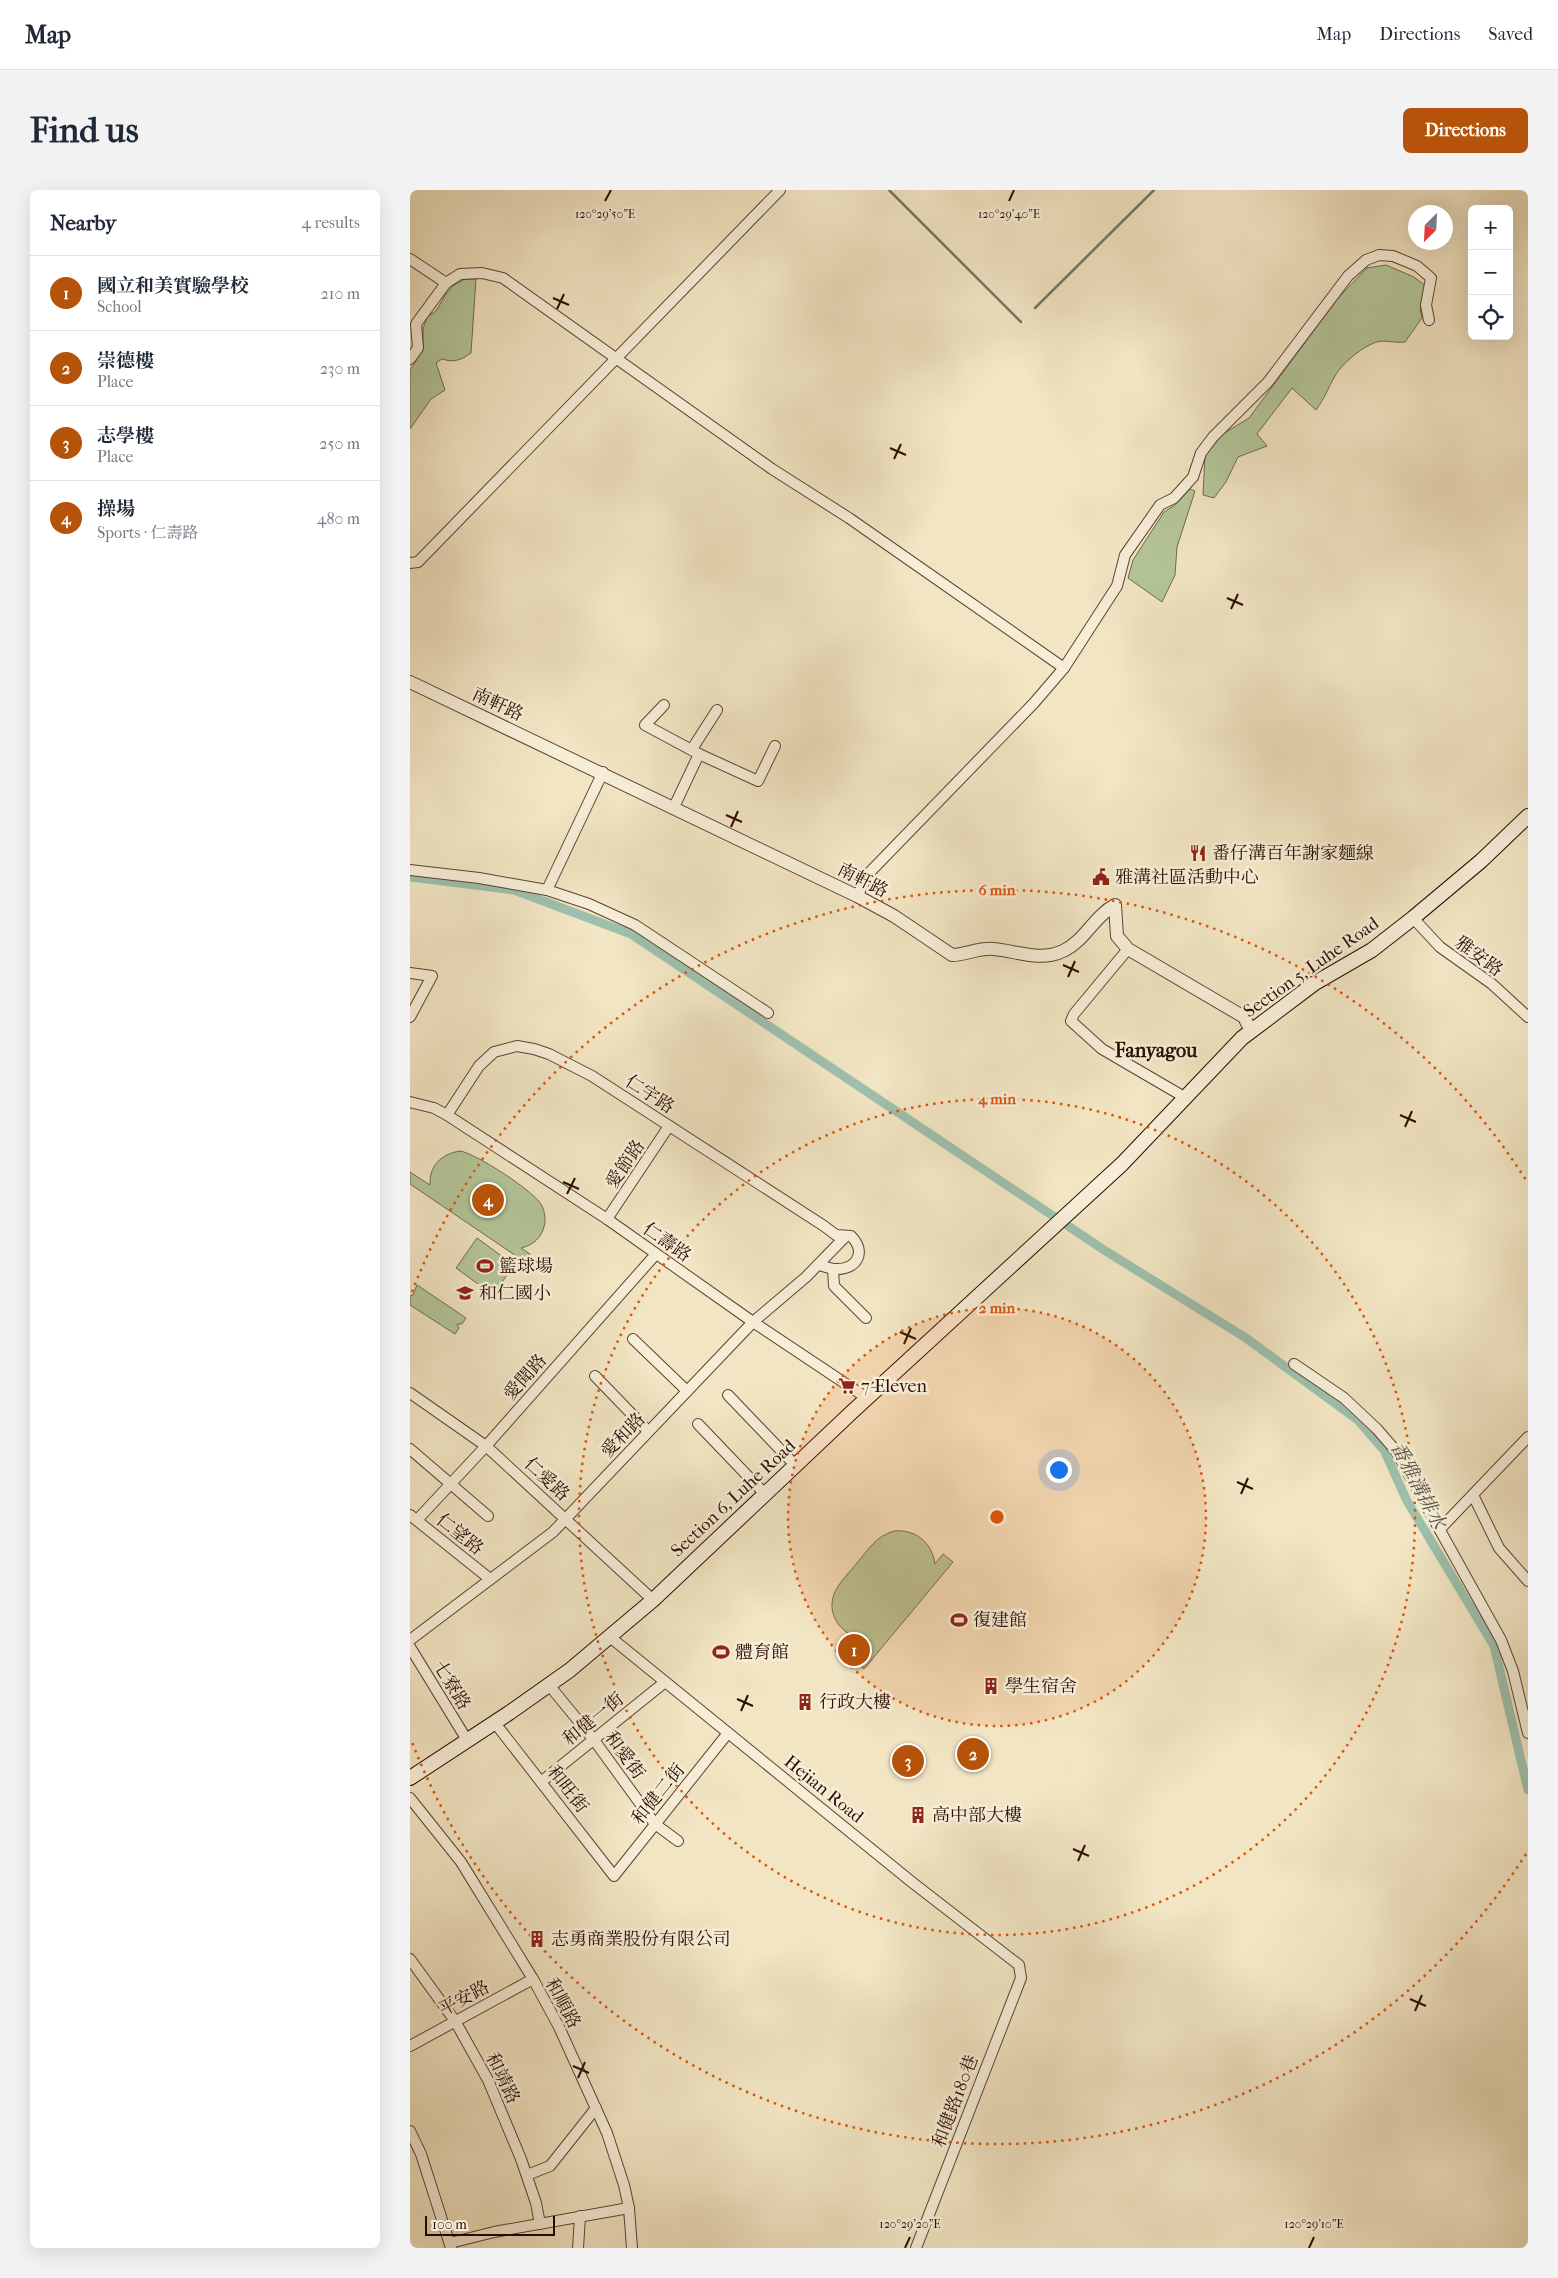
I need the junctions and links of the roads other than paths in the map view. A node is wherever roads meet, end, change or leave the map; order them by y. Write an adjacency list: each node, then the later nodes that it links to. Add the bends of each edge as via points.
1 (780, 190): 5 (street)
2 (410, 259): 3 (street)
3 (446, 283): 5 (street, via 460,274 482,273 503,278); 6 (street, via 416,324 418,348)
4 (1429, 320): 8 (street, via 1426,305 1432,278 1417,266 1393,256 1375,255 1348,276 1268,382 1201,452 1193,477 1174,498 1160,505 1125,555 1117,586)
5 (618, 358): 7 (street, via 418,562); 8 (street, via 772,469 849,518)
6 (410, 359)
7 (410, 563)
8 (1064, 668): 19 (street, via 1034,704 870,872)
9 (410, 682): 14 (street, 南軒路)
10 (664, 705): 13 (street, via 645,726)
11 (718, 710): 13 (street)
12 (775, 746): 13 (street, via 758,782)
13 (696, 752): 15 (street)
14 (602, 772): 15 (street, 南軒路); 18 (street)
15 (674, 807): 19 (street, 南軒路)
16 (1528, 816): 20 (main road, Section 5, Luhe Road, via 1481,862)
17 (410, 870): 18 (street)
18 (546, 890): 23 (street, via 589,904 635,925)
19 (857, 896): 21 (street, 南軒路, via 894,916 952,955 993,948 1038,956 1063,951 1084,936 1103,911 1115,905 1118,936)
20 (1413, 918): 25 (street, 雅安路, via 1440,947 1492,984); 26 (main road, Section 5, Luhe Road, via 1372,950 1315,983)
21 (1128, 949): 26 (street, via 1244,1017); 27 (street, via 1071,1021 1102,1049)
22 (410, 973): 24 (street, via 432,976)
23 (768, 1013)
24 (410, 1017)
25 (1528, 1017)
26 (1251, 1031): 27 (main road, Section 5, Luhe Road)
27 (1186, 1098): 32 (main road, Section 5, Luhe Road)
28 (410, 1102): 29 (street, 仁壽路)
29 (447, 1115): 30 (street, 仁宇路, via 487,1058 502,1049 517,1046 549,1054 592,1076); 31 (street, 仁壽路)
30 (669, 1126): 31 (street, 愛節路); 33 (street, 仁宇路, via 836,1235)
31 (607, 1219): 34 (street, 仁壽路)
32 (1061, 1221): 45 (main road, Section 6, Luhe Road)
33 (846, 1236): 35 (street, 愛和路); 36 (street, via 851,1236 858,1243 860,1252 849,1266)
34 (656, 1254): 38 (street, 仁壽路); 49 (street, 愛聞路)
35 (820, 1264): 36 (street); 38 (street, 愛和路)
36 (833, 1269): 37 (street, via 834,1286)
37 (866, 1318)
38 (753, 1322): 42 (street, 愛和路); 45 (street, 仁壽路)
39 (633, 1339): 42 (street)
40 (1294, 1364): 58 (street, via 1344,1398 1377,1429 1396,1451)
41 (595, 1376): 47 (street)
42 (687, 1391): 47 (street, 愛和路)
43 (410, 1393): 49 (street, 仁愛路)
44 (728, 1395): 51 (street)
45 (867, 1398): 51 (main road, Section 6, Luhe Road)
46 (698, 1424): 53 (street)
47 (648, 1431): 57 (street, 愛和路)
48 (1528, 1437): 54 (street)
49 (486, 1446): 52 (street, 愛聞路); 57 (street, 仁愛路)
50 (410, 1449): 52 (street)
51 (795, 1465): 53 (main road, Section 6, Luhe Road)
52 (451, 1484): 55 (street); 56 (street, 愛聞路)
53 (765, 1494): 61 (main road, Section 6, Luhe Road)
54 (1472, 1495): 58 (street); 60 (street, via 1500,1548)
55 (488, 1516)
56 (414, 1517): 59 (street, 仁望路)
57 (565, 1518): 59 (street, 愛和路, via 541,1542); 61 (street, 仁愛路)
58 (1440, 1529): 69 (street, via 1508,1656)
59 (490, 1579): 63 (street, 愛和路)
60 (1528, 1581)
61 (653, 1600): 62 (main road, Section 6, Luhe Road)
62 (610, 1637): 65 (street, Hejian Road); 66 (main road, Section 6, Luhe Road)
63 (410, 1640)
64 (410, 1647): 70 (street, 七寮路)
65 (665, 1682): 68 (street, Hejian Road); 71 (street, 和健一街)
66 (549, 1685): 67 (main road, Section 6, Luhe Road); 71 (street, 和愛街)
67 (495, 1723): 70 (main road, Section 6, Luhe Road); 73 (street, 和旺街)
68 (728, 1733): 75 (street, 和健二街); 79 (street, Hejian Road)
69 (1528, 1733)
70 (467, 1740): 72 (main road, Section 6, Luhe Road)
71 (594, 1740): 73 (street, 和健一街); 75 (street, 和愛街)
72 (410, 1778)
73 (541, 1782): 77 (street, 和旺街)
74 (410, 1798): 80 (street, 和順路, via 461,1862)
75 (655, 1824): 76 (street, 和愛街); 77 (street, 和健二街)
76 (678, 1841)
77 (614, 1876)
78 (410, 1959): 81 (street, 和靖路)
79 (1019, 1965): 92 (street, 和健路180巷, via 1021,1978)
80 (533, 1980): 81 (street, 平安路); 83 (street, 和順路, via 559,2027)
81 (455, 2021): 82 (street, 平安路); 85 (street, 和靖路, via 488,2080)
82 (410, 2046)
83 (596, 2108): 85 (street, via 550,2166); 86 (street, 和順路)
84 (410, 2131): 89 (street, via 421,2154)
85 (527, 2175): 88 (street, 和靖路)
86 (629, 2208): 87 (street); 91 (street, 和順路)
87 (580, 2216): 88 (street); 90 (street)
88 (540, 2224): 89 (street)
89 (451, 2246)
90 (578, 2248)
91 (632, 2248)
92 (916, 2248)

